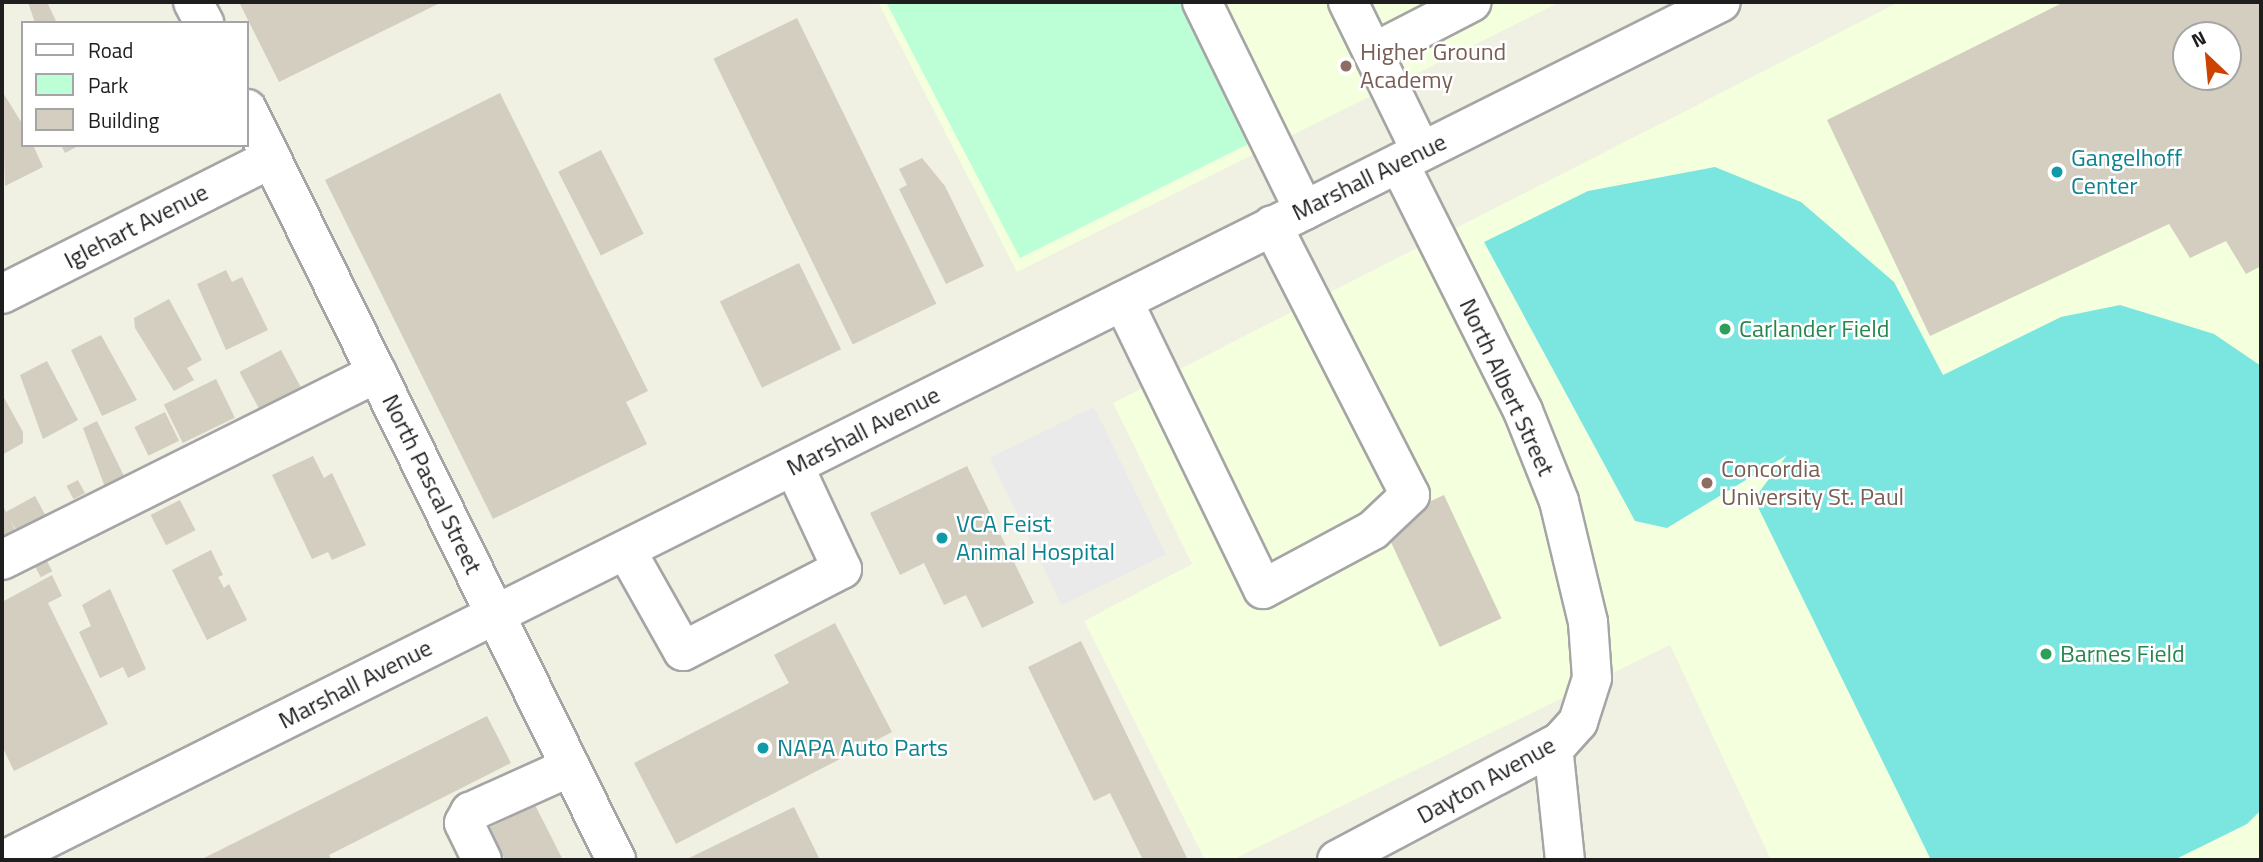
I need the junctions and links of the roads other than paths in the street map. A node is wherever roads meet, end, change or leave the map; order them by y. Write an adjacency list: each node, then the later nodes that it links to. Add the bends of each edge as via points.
1 (193, 2): 6 (street)
2 (1202, 2): 11 (street)
3 (1348, 2): 7 (street, North Albert Street)
4 (1472, 2): 7 (street)
5 (1721, 2): 9 (street, Marshall Avenue)
6 (203, 21)
7 (1373, 53): 9 (street, North Albert Street)
8 (248, 112): 10 (street, North Pascal Street)
9 (1410, 157): 11 (street, Marshall Avenue); 19 (street, North Albert Street, via 1541,454)
10 (271, 159): 12 (street, Iglehart Avenue); 14 (street, North Pascal Street)
11 (1288, 218): 13 (street, Marshall Avenue); 13 (street, via 1410,495 1373,530 1263,589)
12 (2, 293)
13 (1123, 301): 15 (street, Marshall Avenue)
14 (377, 373): 17 (street); 18 (street, North Pascal Street)
15 (794, 466): 16 (street, Marshall Avenue); 16 (street, via 842,569 683,651)
16 (625, 550): 18 (street, Marshall Avenue)
17 (2, 560)
18 (496, 614): 21 (street, North Pascal Street); 22 (street, Marshall Avenue)
19 (1588, 622): 20 (street, Dayton Avenue, via 1592,678 1578,722)
20 (1553, 746): 25 (street, Dayton Avenue); 26 (street)
21 (570, 767): 23 (street, via 470,812 464,823); 24 (street, North Pascal Street)
22 (4, 860)
23 (482, 860)
24 (616, 860)
25 (1337, 860)
26 (1565, 860)

